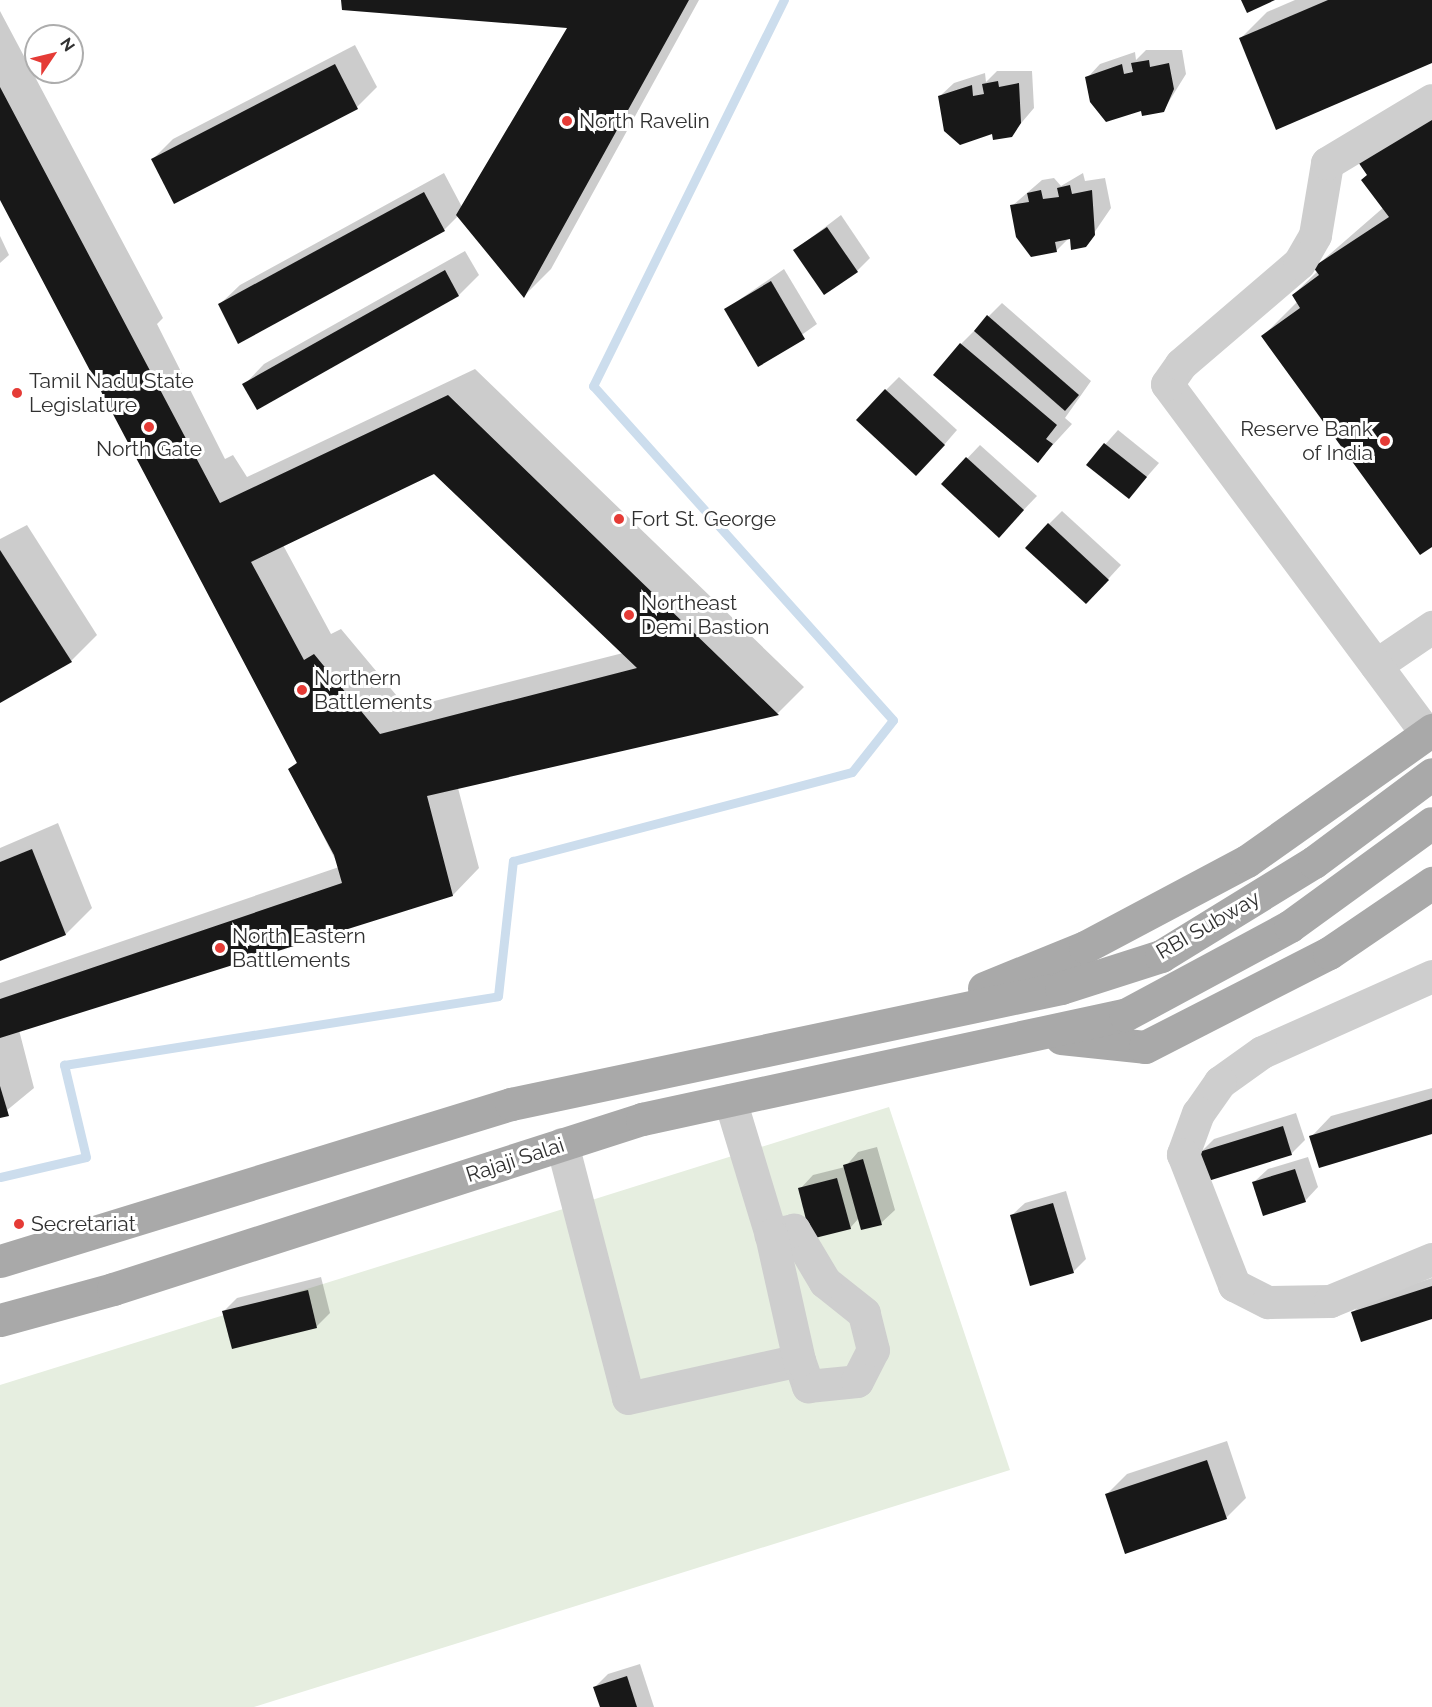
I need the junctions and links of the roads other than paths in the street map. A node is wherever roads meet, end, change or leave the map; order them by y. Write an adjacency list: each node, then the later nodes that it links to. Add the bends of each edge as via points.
1 (1432, 100): 3 (street, via 1327,163 1315,235 1299,263 1181,364 1167,384)
2 (1432, 627): 3 (street)
3 (1376, 665): 4 (street)
4 (1430, 732): 9 (main road, via 1247,861 1084,947)
5 (1432, 774): 9 (main road, RBI Subway, via 1314,862 1161,956 1061,988)
6 (1432, 823): 10 (main road, RBI Subway, via 1290,927 1125,1014)
7 (1432, 884): 10 (main road, via 1329,953 1145,1047)
8 (1432, 976): 14 (street, via 1262,1052 1220,1082 1198,1113 1183,1154 1234,1285 1268,1302 1330,1301)
9 (918, 1014): 15 (main road, via 511,1104)
10 (1039, 1035): 11 (main road, Rajaji Salai)
11 (730, 1100): 12 (main road, Rajaji Salai, via 642,1119); 13 (street)
12 (562, 1144): 16 (main road, Rajaji Salai); 17 (street, via 628,1398)
13 (771, 1235): 17 (street); 17 (street, via 794,1230 825,1282 864,1313 873,1350 857,1381 808,1386)
14 (1432, 1259)
15 (0, 1261)
16 (0, 1320)
17 (799, 1360)

